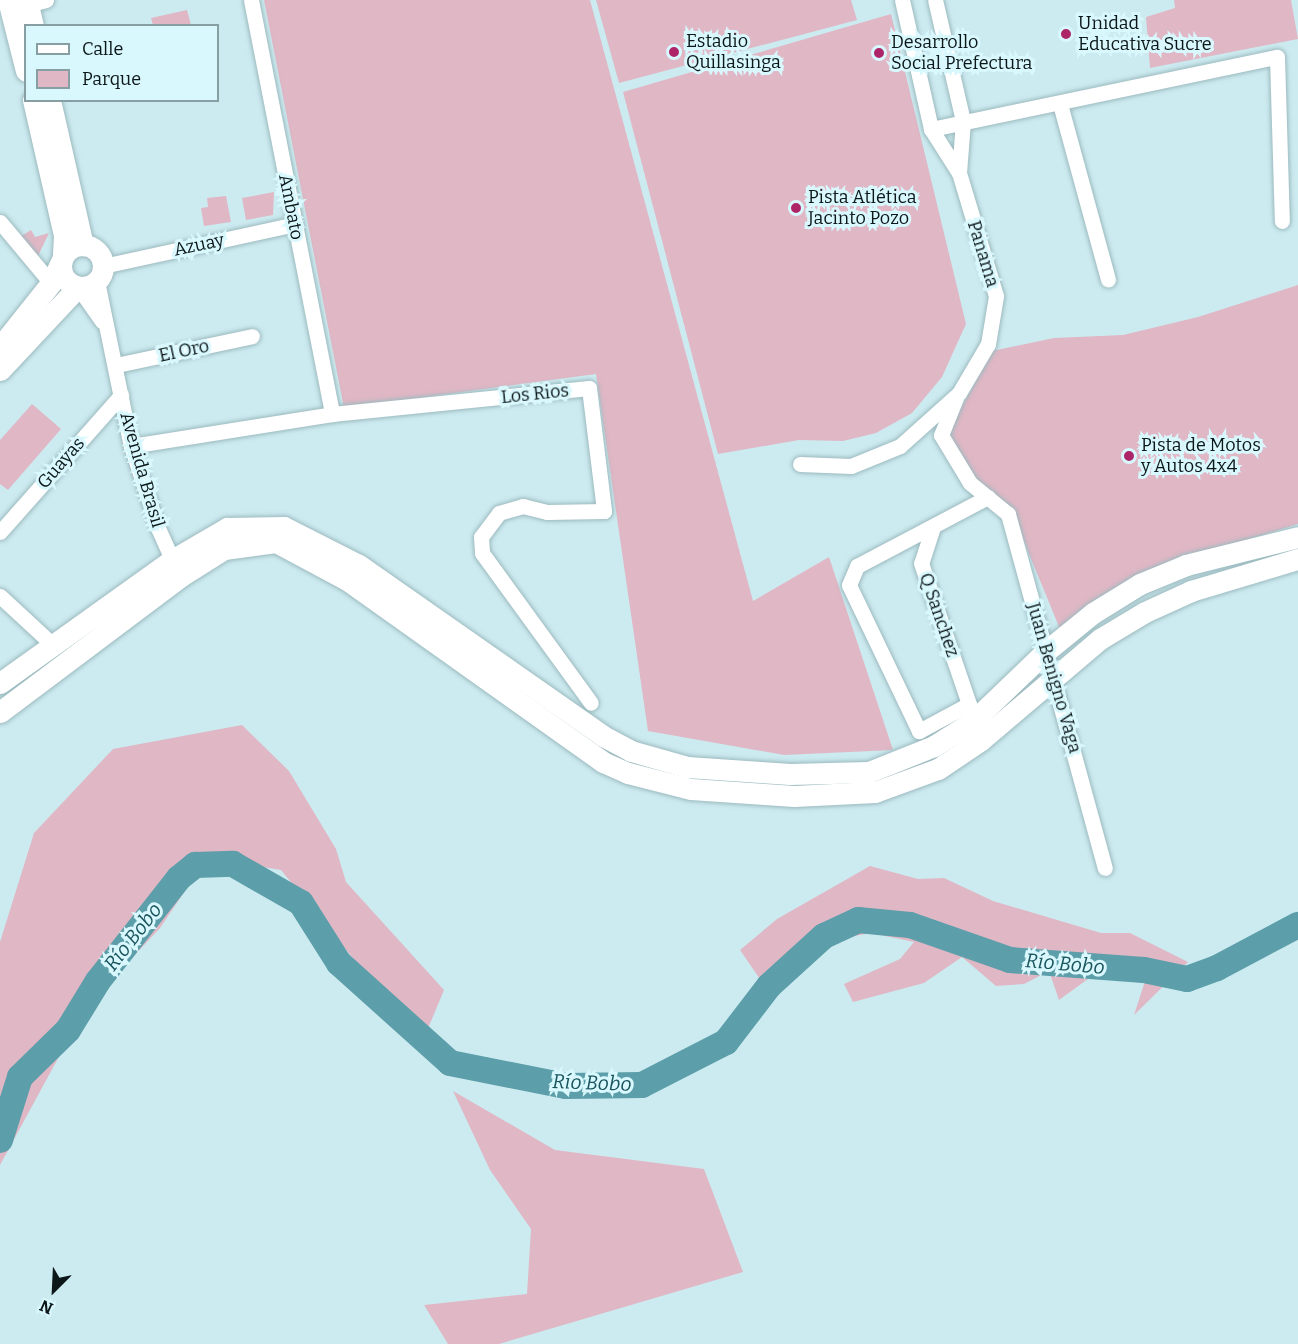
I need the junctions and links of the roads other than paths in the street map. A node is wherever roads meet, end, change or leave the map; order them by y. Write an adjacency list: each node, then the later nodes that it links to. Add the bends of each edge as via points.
1 (251, 0): 14 (street, Ambato)
2 (902, 0): 10 (street)
3 (935, 0): 9 (street, Panama)
4 (25, 7): 5 (main road)
5 (25, 24)
6 (33, 102): 16 (main road, via 64,235)
7 (50, 102): 15 (main road)
8 (1060, 104): 9 (street); 12 (street, via 1277,57); 18 (street)
9 (963, 121): 10 (street); 11 (street, Panama)
10 (931, 129): 11 (street)
11 (959, 173): 24 (street, Panama, via 996,296 988,344)
12 (1281, 221)
13 (0, 222): 19 (street)
14 (295, 224): 17 (street, Azuay); 26 (street, Ambato)
15 (84, 245): 16 (main road, via 72,248); 17 (main road, via 95,250)
16 (62, 259): 17 (main road, via 62,275); 19 (main road)
17 (93, 278): 22 (street, Avenida Brasil); 23 (main road)
18 (1108, 280)
19 (51, 283): 21 (main road)
20 (252, 336): 22 (street, El Oro)
21 (0, 347)
22 (116, 365): 25 (street, Avenida Brasil)
23 (0, 370)
24 (958, 393): 28 (street, Panama, via 900,446 851,466); 29 (street, via 941,435 970,483)
25 (121, 395): 27 (street, Avenida Brasil); 31 (street, Guayas)
26 (332, 414): 27 (street, Los Rios); 40 (street, Los Rios, via 589,388 604,511 547,512 524,506 499,513 481,537 482,553)
27 (131, 446): 34 (street, Avenida Brasil)
28 (800, 464)
29 (988, 497): 30 (street); 37 (street, Juan Benigno Vaga, via 1008,514)
30 (933, 527): 30 (street, Q Sanchez, via 857,566 849,585 919,731 969,704 921,563)
31 (0, 532)
32 (1298, 537): 37 (main road, via 1186,565 1140,584 1093,613)
33 (1298, 559): 38 (main road, via 1191,591 1145,612 1100,639)
34 (176, 568): 36 (main road); 37 (main road, via 227,528 284,527 359,566 603,736 631,751 687,767 790,774 869,772 934,746 972,722); 38 (main road, via 224,549 260,542 289,547 346,580 603,762 628,773 692,789 794,796 875,792 901,785 938,769 981,740); 41 (main road)
35 (0, 596): 36 (street)
36 (52, 644): 39 (main road)
37 (1045, 652): 38 (street, Juan Benigno Vaga)
38 (1055, 677): 42 (street, Juan Benigno Vaga)
39 (0, 683)
40 (591, 703)
41 (0, 712)
42 (1105, 868)

